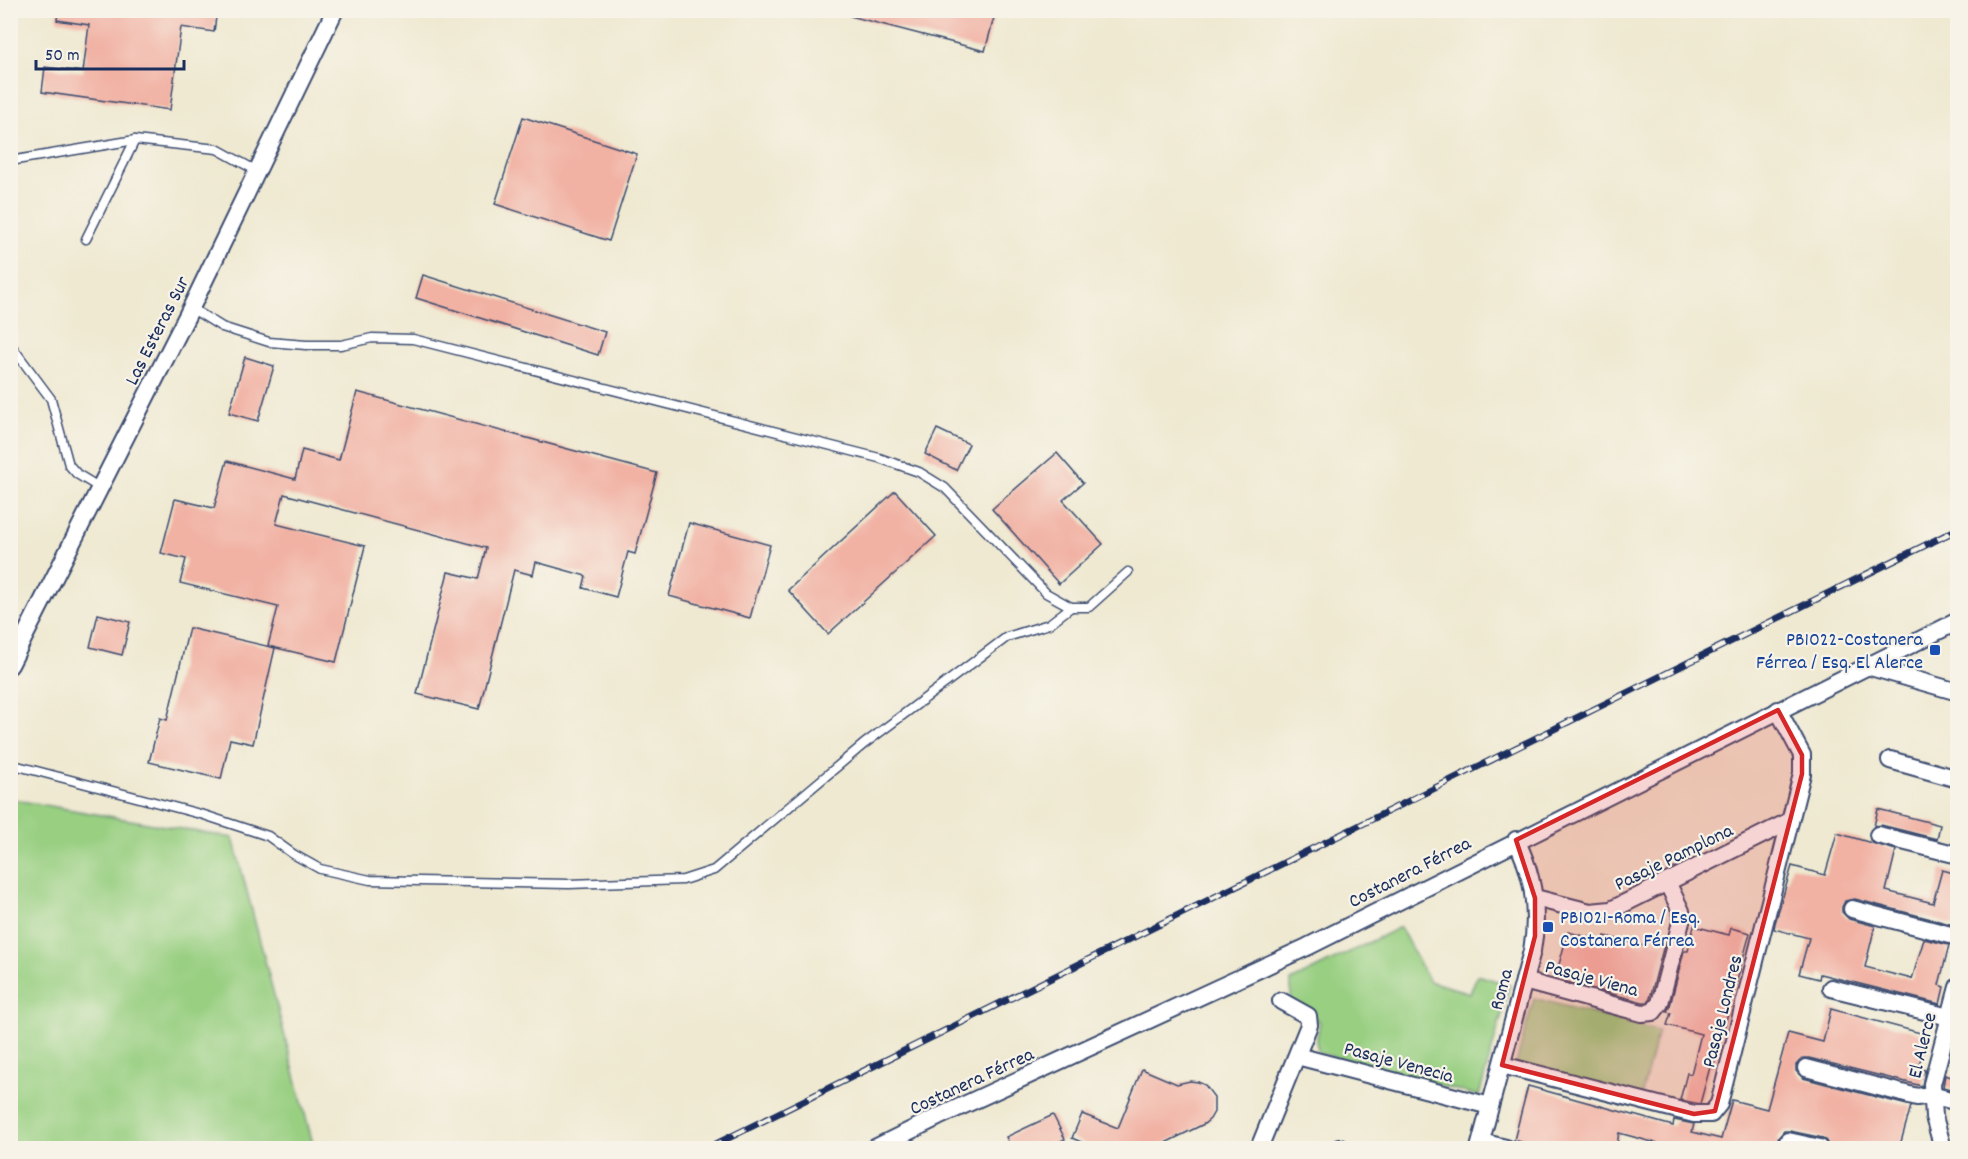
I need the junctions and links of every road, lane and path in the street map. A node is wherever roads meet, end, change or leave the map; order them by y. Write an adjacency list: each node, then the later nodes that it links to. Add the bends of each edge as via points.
1 (334, 10): 4 (street, Las Esteras Sur)
2 (135, 140): 3 (lane); 4 (lane, via 217,149); 5 (lane)
3 (10, 161)
4 (257, 171): 6 (street, Las Esteras Sur)
5 (86, 239)
6 (191, 308): 8 (street, Las Esteras Sur); 10 (lane, via 222,327 269,342 341,345 372,338 413,339 879,458 919,472 945,488 1046,593)
7 (10, 344): 8 (lane, via 51,399 69,465)
8 (100, 488): 12 (street, Las Esteras Sur)
9 (1128, 572): 10 (lane, via 1089,607)
10 (1071, 607): 17 (lane, via 1049,624 1007,637 864,744 714,870 683,880 569,884 370,880 320,869 268,836 204,815)
11 (1958, 621): 13 (street, Costanera Férrea)
12 (10, 665)
13 (1867, 666): 14 (street); 15 (street, Costanera Férrea)
14 (1958, 692)
15 (1779, 710): 19 (street, Pasaje Londres, via 1803,764); 21 (street, Costanera Férrea)
16 (1890, 760): 18 (street)
17 (10, 764)
18 (1958, 779)
19 (1791, 821): 23 (street, Pasaje Pamplona); 33 (street, Pasaje Londres, via 1719,1104 1711,1114 1694,1114)
20 (1878, 835): 22 (street)
21 (1516, 840): 24 (street, Roma); 40 (street, Costanera Férrea, via 1307,947)
22 (1958, 855)
23 (1667, 882): 24 (street, Pasaje Pamplona, via 1604,912); 27 (street, Pasaje Viena, via 1682,918 1660,1003 1653,1012 1642,1013)
24 (1535, 898): 27 (street, Roma, via 1537,926)
25 (1852, 909): 26 (street)
26 (1958, 937)
27 (1524, 981): 33 (street, Roma)
28 (1958, 987): 31 (street, El Alerce)
29 (1831, 988): 31 (street)
30 (1281, 1001): 32 (street, via 1309,1020)
31 (1953, 1014): 35 (street, El Alerce)
32 (1297, 1056): 37 (street, Pasaje Venecia); 41 (street)
33 (1502, 1065): 37 (street, Roma)
34 (1806, 1068): 35 (street, via 1917,1097)
35 (1931, 1095): 36 (street); 44 (street, El Alerce)
36 (1958, 1102)
37 (1490, 1106): 39 (street, Roma)
38 (1788, 1141): 43 (street)
39 (1480, 1145): 42 (street)
40 (875, 1149)
41 (1259, 1149)
42 (1506, 1149)
43 (1820, 1149)
44 (1943, 1149)

